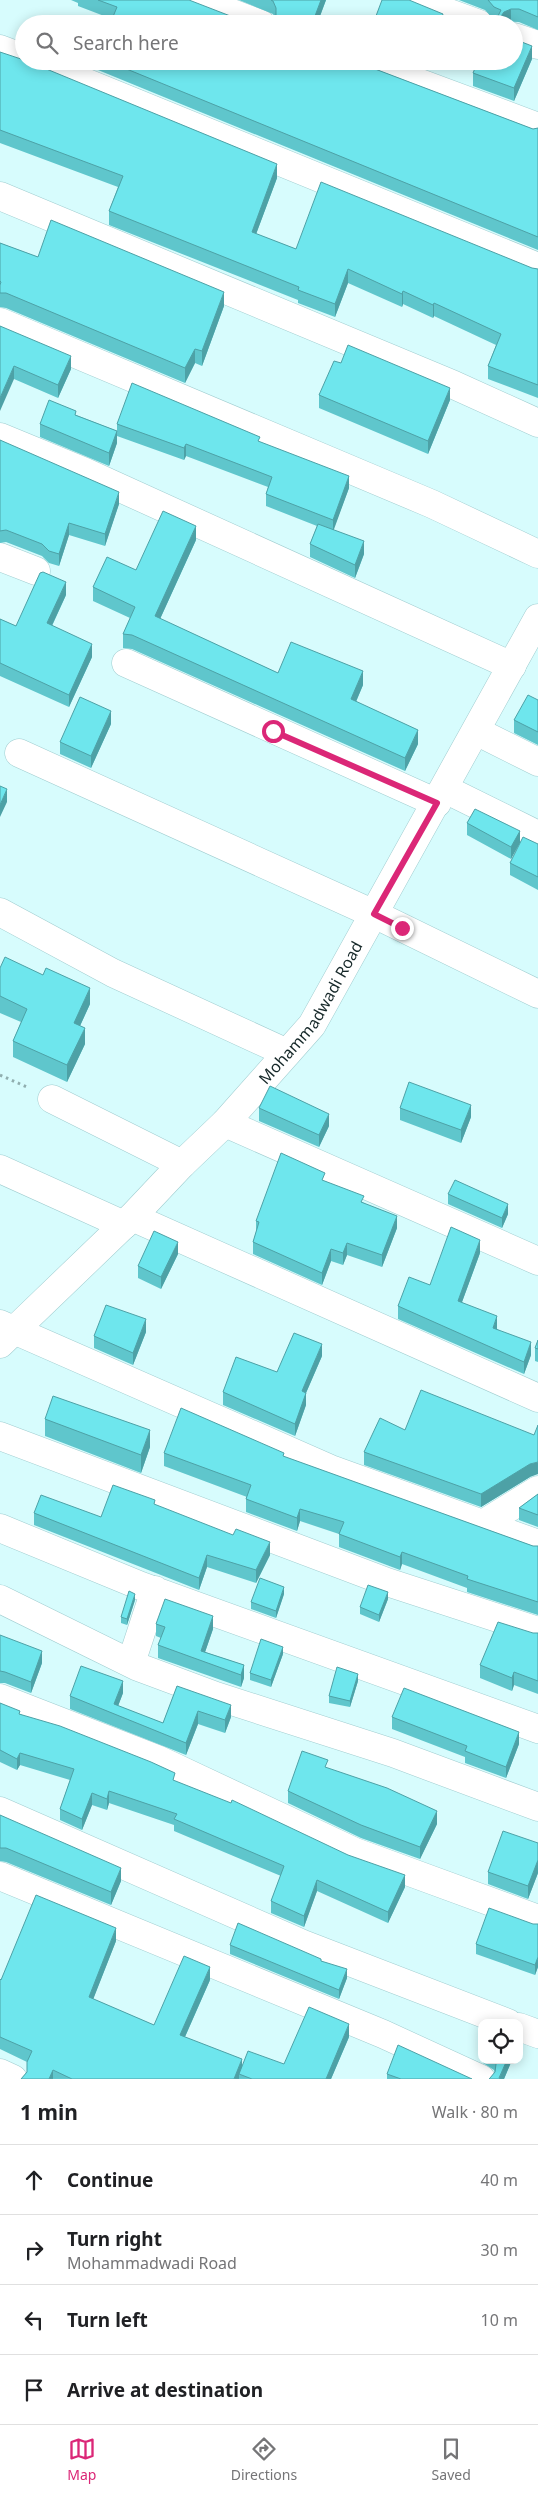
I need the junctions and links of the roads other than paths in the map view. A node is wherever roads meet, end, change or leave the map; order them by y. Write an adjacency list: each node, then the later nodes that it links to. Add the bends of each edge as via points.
1 (197, 0): 3 (street)
2 (414, 0): 4 (street)
3 (236, 15)
4 (455, 15)
5 (523, 40): 6 (street)
6 (538, 45)
7 (0, 48): 8 (street)
8 (15, 54)
9 (55, 70): 13 (street)
10 (385, 70): 11 (street)
11 (538, 127)
12 (0, 196): 15 (street, via 454,384)
13 (538, 267)
14 (0, 322): 17 (street, via 432,504)
15 (538, 423)
16 (0, 437): 22 (street, via 85,472)
17 (538, 554)
18 (0, 557): 19 (street)
19 (36, 571)
20 (538, 618): 22 (street, Mohammadwadi Road)
21 (126, 663): 26 (street)
22 (512, 666): 23 (street, Mohammadwadi Road)
23 (476, 731): 25 (street); 26 (street, Mohammadwadi Road)
24 (19, 753): 29 (street)
25 (538, 762)
26 (441, 796): 27 (street); 29 (street, Mohammadwadi Road)
27 (538, 835)
28 (0, 912): 31 (street, via 113,973)
29 (374, 914): 30 (street); 31 (street, Mohammadwadi Road, via 312,1024)
30 (538, 994)
31 (287, 1053): 33 (street, Mohammadwadi Road)
32 (52, 1099): 34 (street)
33 (225, 1123): 34 (street, Mohammadwadi Road); 37 (street)
34 (182, 1164): 36 (street, Mohammadwadi Road)
35 (0, 1168): 36 (street)
36 (128, 1221): 38 (street, Mohammadwadi Road); 39 (street)
37 (538, 1260)
38 (5, 1333): 42 (street, via 333,1470)
39 (538, 1398)
40 (0, 1436): 47 (street, via 387,1582)
41 (538, 1490): 42 (street)
42 (483, 1524): 44 (street)
43 (0, 1528): 45 (street)
44 (538, 1544)
45 (155, 1590): 48 (street); 50 (street)
46 (0, 1599): 48 (street)
47 (538, 1631)
48 (132, 1663): 51 (street, via 216,1696 393,1753)
49 (0, 1698): 54 (street, via 157,1759 356,1852)
50 (538, 1729)
51 (538, 1807)
52 (0, 1811): 55 (street, via 303,1944)
53 (0, 1876): 60 (street, via 383,2034)
54 (538, 1919)
55 (498, 2019)
56 (523, 2028): 57 (street)
57 (538, 2034)
58 (0, 2073): 59 (street)
59 (13, 2079)
60 (482, 2079)

